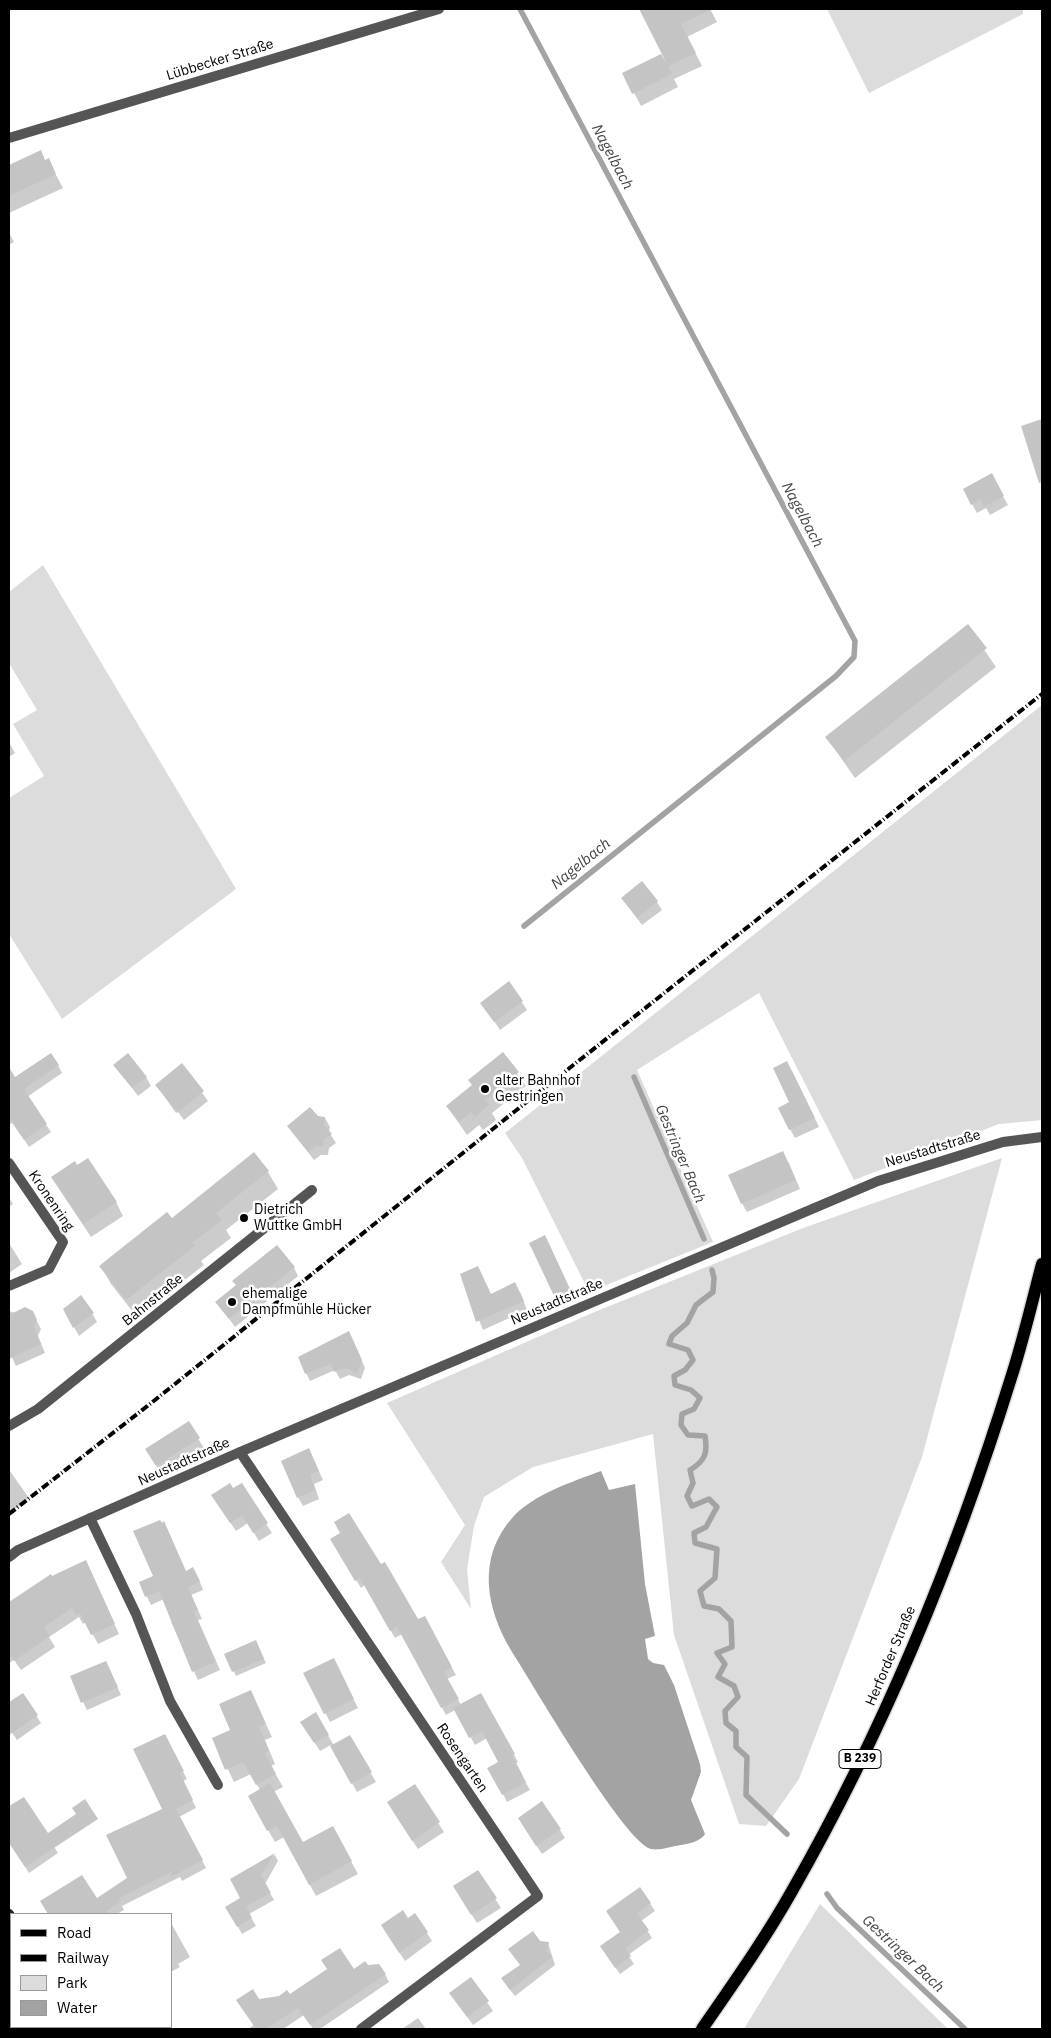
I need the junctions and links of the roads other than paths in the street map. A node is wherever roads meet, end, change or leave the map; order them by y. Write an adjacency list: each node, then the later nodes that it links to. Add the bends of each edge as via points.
1 (439, 9): 2 (street, Lübbecker Straße)
2 (9, 138)
3 (1042, 1137): 9 (street, Neustadtstraße, via 1003,1142 878,1181)
4 (9, 1163): 7 (street, Kronenring, via 63,1242 49,1269)
5 (312, 1190): 8 (street, Bahnstraße, via 38,1409)
6 (1042, 1264): 14 (main road, Herforder Straße / B 239, via 1011,1378 956,1537 892,1694 792,1892)
7 (9, 1286)
8 (9, 1426)
9 (240, 1452): 10 (street, Neustadtstraße); 13 (street, Rosengarten, via 538,1896)
10 (90, 1518): 11 (street, Neustadtstraße); 12 (street, via 136,1614 170,1701)
11 (9, 1557)
12 (218, 1785)
13 (361, 2029)
14 (702, 2029)

